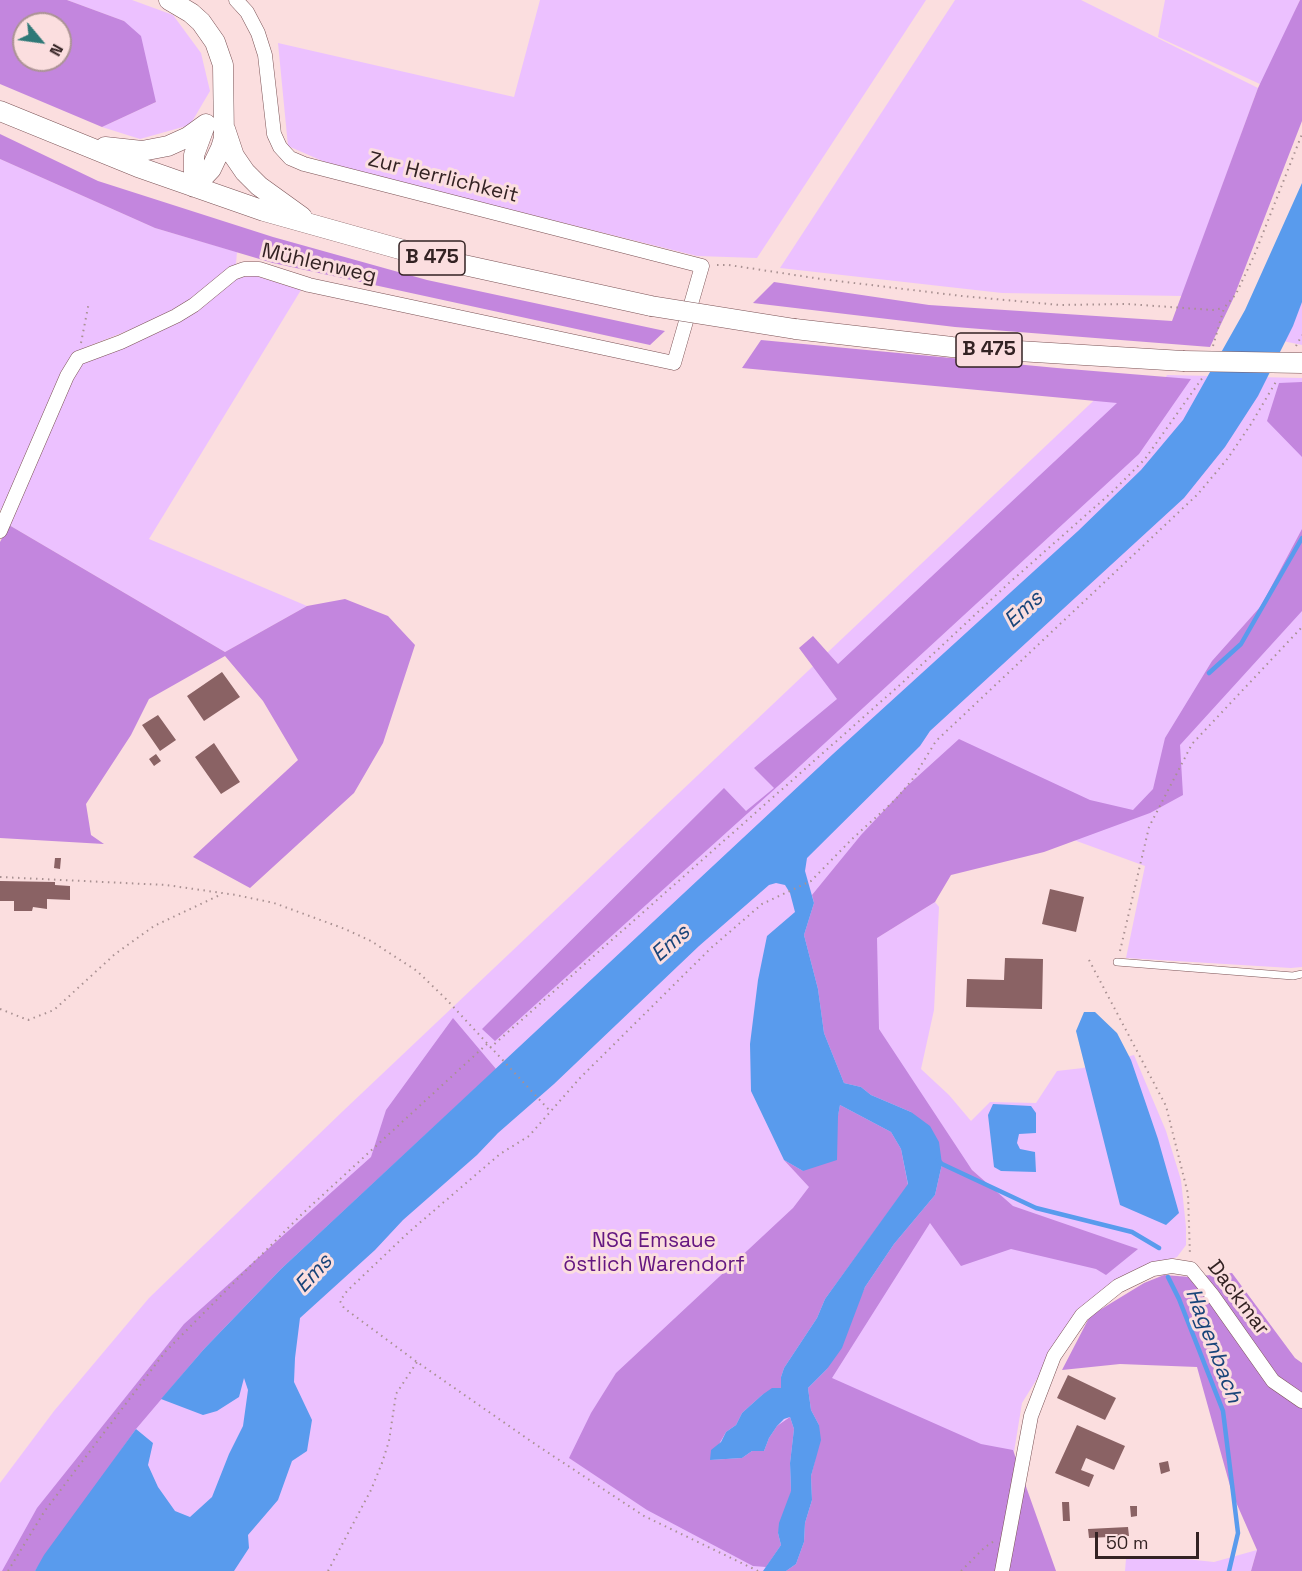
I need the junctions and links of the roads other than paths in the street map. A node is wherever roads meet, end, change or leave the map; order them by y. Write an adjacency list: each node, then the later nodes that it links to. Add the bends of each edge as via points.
1 (169, 0): 4 (main road, via 191,13 209,32 220,53 225,88)
2 (236, 0): 8 (street, Zur Herrlichkeit, via 254,23 262,44 277,141 285,153 297,161 702,266)
3 (0, 111): 5 (main road, B 475)
4 (215, 126): 5 (main road, via 155,149); 6 (main road, via 200,134 194,156); 7 (main road, via 245,172 259,186)
5 (83, 146): 6 (main road, B 475)
6 (194, 187): 7 (main road, B 475)
7 (314, 225): 9 (main road, B 475, bridge, via 491,272 651,306 795,330 952,347 1183,361)
8 (687, 317): 10 (street, Mühlenweg, via 674,363 309,285 259,269 244,269 176,316 78,358)
9 (1302, 363)
10 (1, 529)
11 (1117, 962): 12 (lane)
12 (1302, 974)
13 (1302, 1401): 14 (street, Dackmar, via 1273,1381 1191,1269 1153,1269 1118,1286 1082,1315 1054,1356 1031,1416)
14 (1002, 1571)

